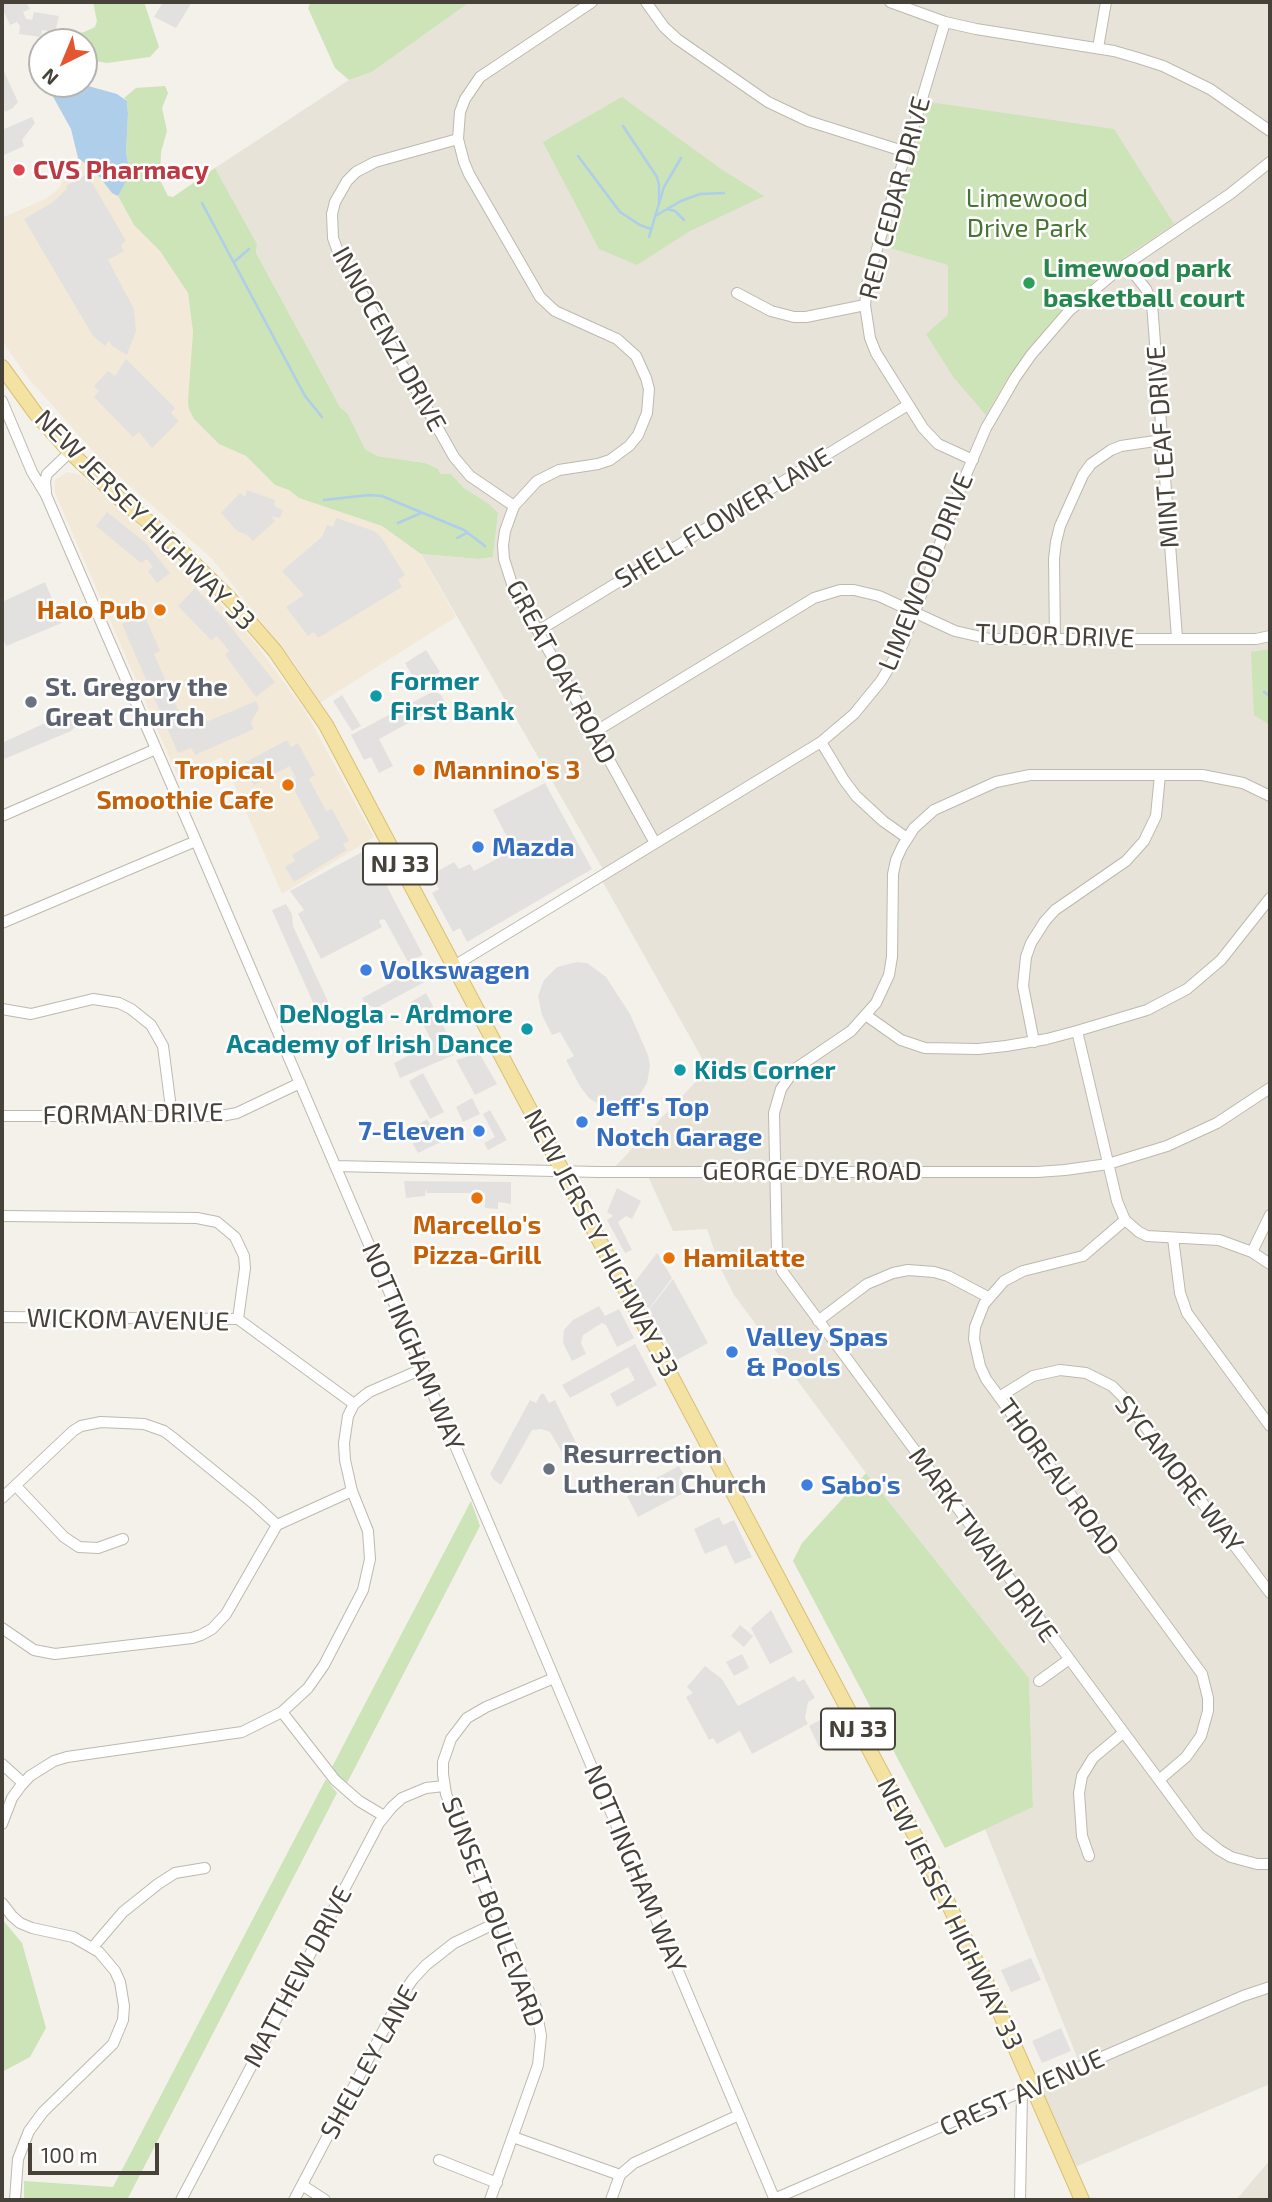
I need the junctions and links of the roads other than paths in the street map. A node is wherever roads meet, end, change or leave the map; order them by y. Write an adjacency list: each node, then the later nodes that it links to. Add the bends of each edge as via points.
1 (592, 2): 8 (street, GREAT OAK ROAD, via 480,77 460,112)
2 (646, 2): 9 (street, via 677,39 768,102 808,121)
3 (890, 2): 5 (street)
4 (1106, 2): 6 (street)
5 (944, 22): 6 (street); 9 (street, RED CEDAR DRIVE)
6 (1098, 48): 7 (street, via 1187,77)
7 (1270, 131)
8 (458, 139): 21 (street, INNOCENZI DRIVE, via 375,162 356,172 335,202 333,238 454,457 470,475); 21 (street, GREAT OAK ROAD, via 469,174 540,297 555,311 628,347 642,366 649,390 643,425 629,446 610,460 547,475)
9 (906, 152): 13 (street, RED CEDAR DRIVE, via 868,279)
10 (1270, 162): 11 (street, LIMEWOOD DRIVE, via 1221,201)
11 (1126, 264): 17 (street, MINT LEAF DRIVE, via 1152,303); 19 (street, LIMEWOOD DRIVE, via 1069,311 1031,355 1000,403)
12 (737, 293): 13 (street, via 794,317)
13 (865, 305): 16 (street, RED CEDAR DRIVE, via 876,353)
14 (2, 367): 18 (main road, NEW JERSEY HIGHWAY 33 / NJ 33)
15 (2, 401): 20 (street, NOTTINGHAM WAY)
16 (908, 405): 19 (street, RED CEDAR DRIVE, via 937,444); 23 (street, SHELL FLOWER LANE)
17 (1162, 440): 25 (street, MINT LEAF DRIVE); 26 (street, via 1111,450 1083,475 1056,541)
18 (70, 452): 20 (street, via 47,474); 38 (main road, NEW JERSEY HIGHWAY 33 / NJ 33, via 230,598 275,651 328,730)
19 (972, 460): 22 (street, LIMEWOOD DRIVE)
20 (46, 495): 29 (street, NOTTINGHAM WAY)
21 (514, 506): 23 (street, GREAT OAK ROAD, via 505,531 504,559)
22 (914, 614): 26 (street, TUDOR DRIVE, via 973,636); 27 (street, TUDOR DRIVE, via 867,592 814,598); 28 (street, LIMEWOOD DRIVE, via 881,681 854,714)
23 (538, 631): 27 (street, GREAT OAK ROAD)
24 (1270, 636): 25 (street, TUDOR DRIVE)
25 (1177, 638): 26 (street, TUDOR DRIVE)
26 (1055, 639)
27 (593, 733): 35 (street, GREAT OAK ROAD)
28 (821, 741): 33 (street, via 856,796); 35 (street, LIMEWOOD DRIVE)
29 (156, 749): 32 (street); 34 (street, NOTTINGHAM WAY)
30 (1160, 775): 31 (street, via 1224,778); 33 (street, via 1014,777 934,810); 42 (street, via 1156,816 1144,841 1126,861 1055,910 1031,943 1024,986)
31 (1270, 796)
32 (2, 816)
33 (907, 838): 40 (street, via 893,874 888,975)
34 (196, 841): 37 (street); 43 (street, NOTTINGHAM WAY)
35 (656, 843): 38 (street, LIMEWOOD DRIVE)
36 (1270, 898): 41 (street, via 1222,960 1187,989 1147,1010)
37 (2, 923)
38 (454, 966): 49 (main road, NEW JERSEY HIGHWAY 33 / NJ 33)
39 (2, 1009): 46 (street, via 31,1013 93,999 131,1009 151,1026 163,1046)
40 (867, 1016): 42 (street, via 901,1040 925,1048 978,1049); 50 (street, MARK TWAIN DRIVE, via 787,1078 774,1113)
41 (1077, 1031): 42 (street); 47 (street)
42 (1034, 1042)
43 (300, 1083): 46 (street, FORMAN DRIVE, via 237,1113); 48 (street, NOTTINGHAM WAY)
44 (1270, 1088): 47 (street, GEORGE DYE ROAD, via 1192,1136)
45 (2, 1116): 46 (street, FORMAN DRIVE)
46 (172, 1116)
47 (1108, 1164): 50 (street, GEORGE DYE ROAD, via 1037,1172); 53 (street)
48 (335, 1166): 49 (street, GEORGE DYE ROAD); 61 (street, NOTTINGHAM WAY)
49 (562, 1171): 50 (street, GEORGE DYE ROAD); 90 (main road, NEW JERSEY HIGHWAY 33 / NJ 33, via 916,1837 972,1952)
50 (775, 1171): 60 (street, MARK TWAIN DRIVE, via 778,1261)
51 (1270, 1215): 55 (street)
52 (2, 1216): 59 (street, via 197,1217 217,1222 235,1237 244,1256)
53 (1125, 1220): 54 (street, via 1147,1236); 57 (street, THOREAU ROAD, via 1083,1256 1023,1271)
54 (1173, 1238): 55 (street, via 1219,1240); 64 (street, via 1187,1313)
55 (1252, 1252): 56 (street)
56 (1270, 1264)
57 (988, 1297): 60 (street, via 948,1276 908,1270 867,1284); 62 (street, THOREAU ROAD, via 975,1327 976,1353)
58 (2, 1317): 59 (street, WICKOM AVENUE)
59 (238, 1319): 63 (street, WICKOM AVENUE)
60 (818, 1321): 72 (street, MARK TWAIN DRIVE)
61 (422, 1369): 63 (street, via 369,1392); 73 (street, NOTTINGHAM WAY)
62 (999, 1397): 70 (street, SYCAMORE WAY, via 1033,1376 1060,1370 1086,1373 1112,1386); 78 (street, THOREAU ROAD, via 1202,1674 1208,1711 1201,1736 1186,1757)
63 (354, 1404): 66 (street, via 344,1443)
64 (1270, 1426)
65 (16, 1486): 67 (street); 68 (street, via 81,1426 144,1424 172,1437); 69 (street, via 79,1547 97,1548)
66 (352, 1491): 68 (street); 75 (street, via 370,1545 365,1582 318,1674)
67 (2, 1498)
68 (277, 1525): 71 (street, via 226,1614 201,1635 55,1654 34,1650)
69 (123, 1539)
70 (1270, 1593)
71 (2, 1628)
72 (1068, 1660): 74 (street); 76 (street, MARK TWAIN DRIVE)
73 (554, 1678): 80 (street, SUNSET BOULEVARD, via 467,1718 446,1750); 91 (street, NOTTINGHAM WAY)
74 (1039, 1681)
75 (282, 1712): 79 (street, via 227,1736 67,1757); 81 (street, via 335,1780)
76 (1123, 1733): 78 (street, MARK TWAIN DRIVE); 83 (street, via 1093,1758 1082,1776 1082,1836)
77 (2, 1764): 79 (street)
78 (1159, 1780): 84 (street, MARK TWAIN DRIVE, via 1209,1843 1231,1857)
79 (23, 1783): 82 (street)
80 (444, 1786): 81 (street, MATTHEW DRIVE, via 414,1792); 87 (street, SUNSET BOULEVARD)
81 (384, 1816): 98 (street, MATTHEW DRIVE)
82 (2, 1824)
83 (1089, 1856)
84 (1270, 1864)
85 (205, 1868): 88 (street, via 175,1873 158,1884 123,1912)
86 (2, 1903): 88 (street, via 20,1923)
87 (500, 1922): 92 (street, SUNSET BOULEVARD, via 536,2008 541,2036 538,2065); 96 (street, SHELLEY LANE, via 454,1943 413,1979)
88 (93, 1947): 97 (street, via 120,1982 124,2007 119,2032 105,2054 29,2131 18,2159)
89 (1270, 1987): 90 (street, CREST AVENUE)
90 (1027, 2091): 103 (street, CREST AVENUE); 104 (street); 105 (main road, NEW JERSEY HIGHWAY 33 / NJ 33)
91 (739, 2115): 94 (street, via 634,2163); 103 (street, NOTTINGHAM WAY)
92 (513, 2137): 94 (street); 95 (street, SUNSET BOULEVARD)
93 (439, 2160): 95 (street)
94 (621, 2175): 102 (street)
95 (497, 2183): 101 (street, SUNSET BOULEVARD)
96 (302, 2185): 99 (street, SHELLEY LANE); 100 (street)
97 (15, 2200)
98 (181, 2200)
99 (294, 2200)
100 (325, 2200)
101 (490, 2200)
102 (611, 2200)
103 (775, 2200)
104 (1020, 2200)
105 (1082, 2200)

